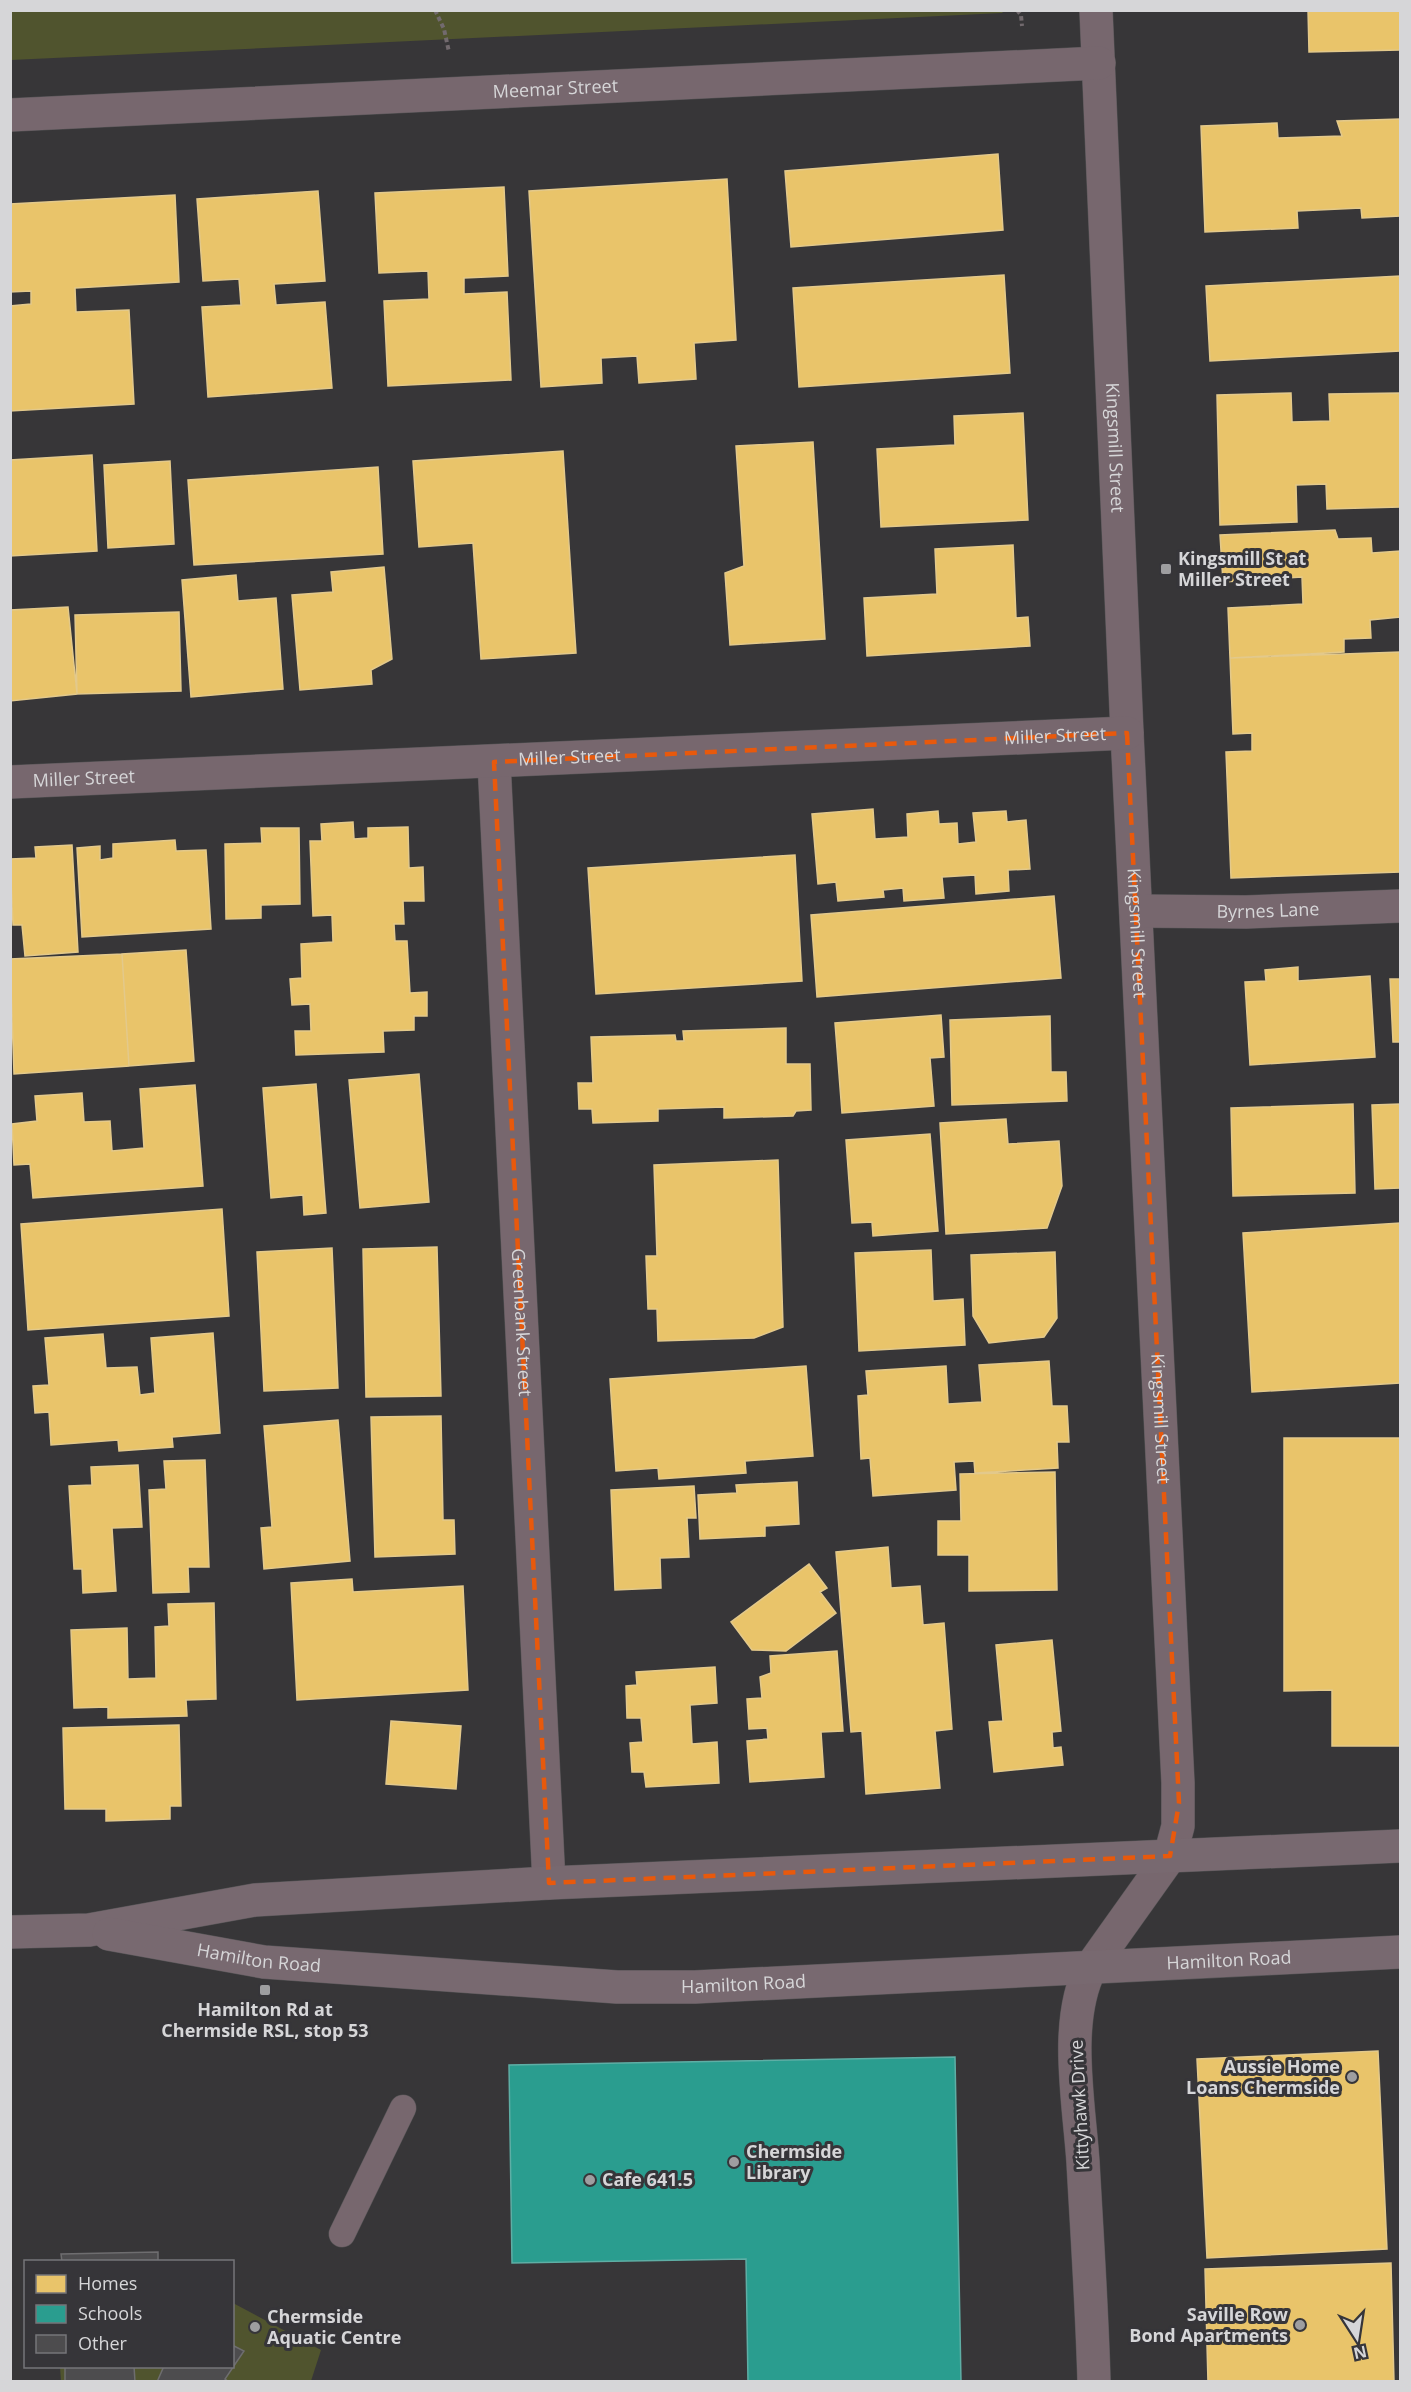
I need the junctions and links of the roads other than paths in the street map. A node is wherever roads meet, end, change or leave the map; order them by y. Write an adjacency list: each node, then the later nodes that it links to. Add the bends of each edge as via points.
1 (1096, 10): 2 (street, Kingsmill Street)
2 (1099, 63): 3 (street, Meemar Street); 4 (street, Kingsmill Street)
3 (10, 115)
4 (1127, 733): 5 (street, Miller Street); 8 (street, Kingsmill Street)
5 (494, 762): 6 (street, Miller Street); 11 (street, Greenbank Street)
6 (10, 782)
7 (1401, 906): 8 (street, Byrnes Lane, via 1246,912)
8 (1136, 911): 10 (street, Kingsmill Street, via 1179,1803)
9 (1401, 1846): 10 (main road, Hamilton Road)
10 (1170, 1856): 11 (main road, Hamilton Road); 15 (street, Kittyhawk Drive)
11 (549, 1883): 12 (main road, Hamilton Road, via 255,1900)
12 (89, 1930): 13 (main road, Hamilton Road); 15 (main road, Hamilton Road, via 264,1962 617,1987 695,1987)
13 (10, 1932)
14 (1401, 1952): 15 (main road, Hamilton Road)
15 (1091, 1967): 18 (street, Kittyhawk Drive, via 1081,1986 1076,2028)
16 (403, 2108): 17 (lane)
17 (342, 2234)
18 (1094, 2382)

